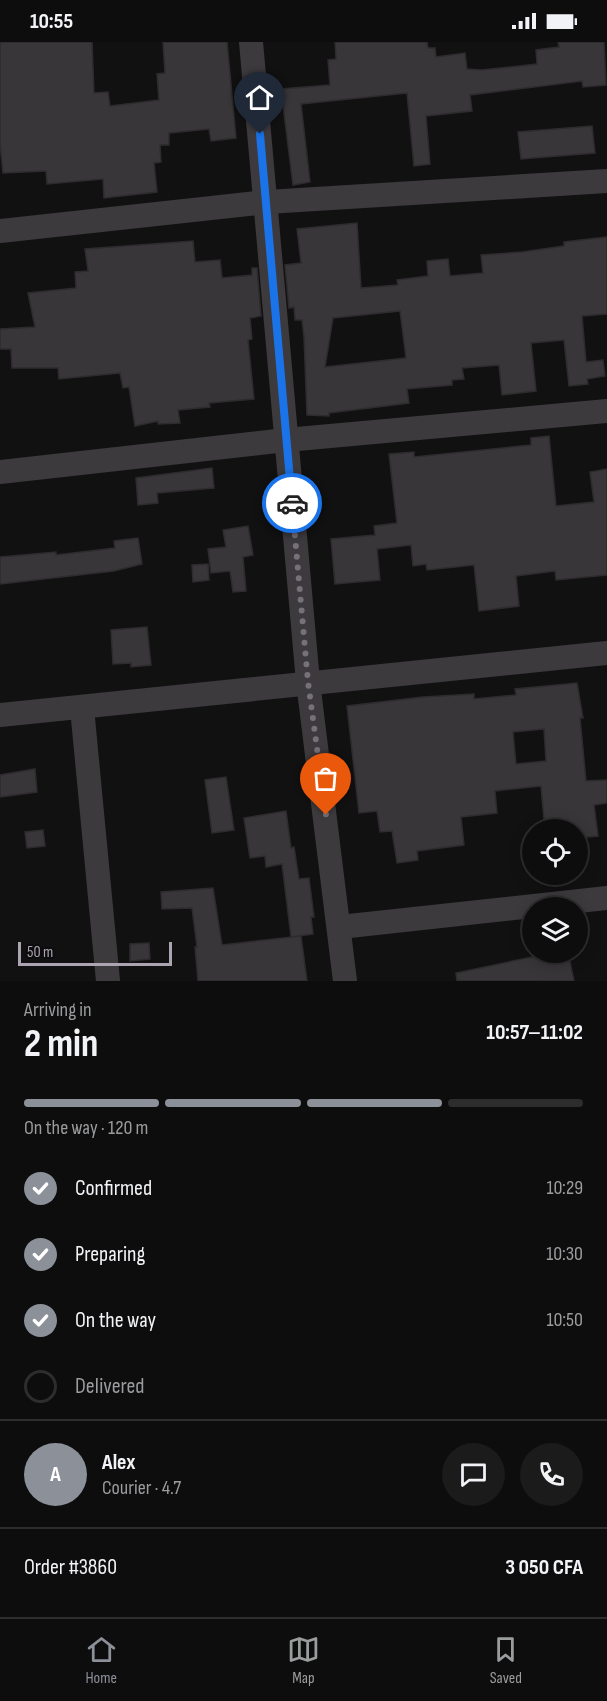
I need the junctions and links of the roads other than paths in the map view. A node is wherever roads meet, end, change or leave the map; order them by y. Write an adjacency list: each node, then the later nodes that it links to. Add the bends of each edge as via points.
1 (251, 42): 3 (street)
2 (607, 182): 3 (street)
3 (267, 202): 4 (street); 6 (street)
4 (0, 231)
5 (607, 411): 6 (street)
6 (286, 440): 7 (street); 9 (street)
7 (0, 472)
8 (607, 653): 9 (street)
9 (308, 682): 10 (street); 13 (street)
10 (82, 708): 11 (street); 14 (street)
11 (0, 715)
12 (607, 898): 13 (street)
13 (340, 927): 15 (street)
14 (108, 981)
15 (345, 981)

